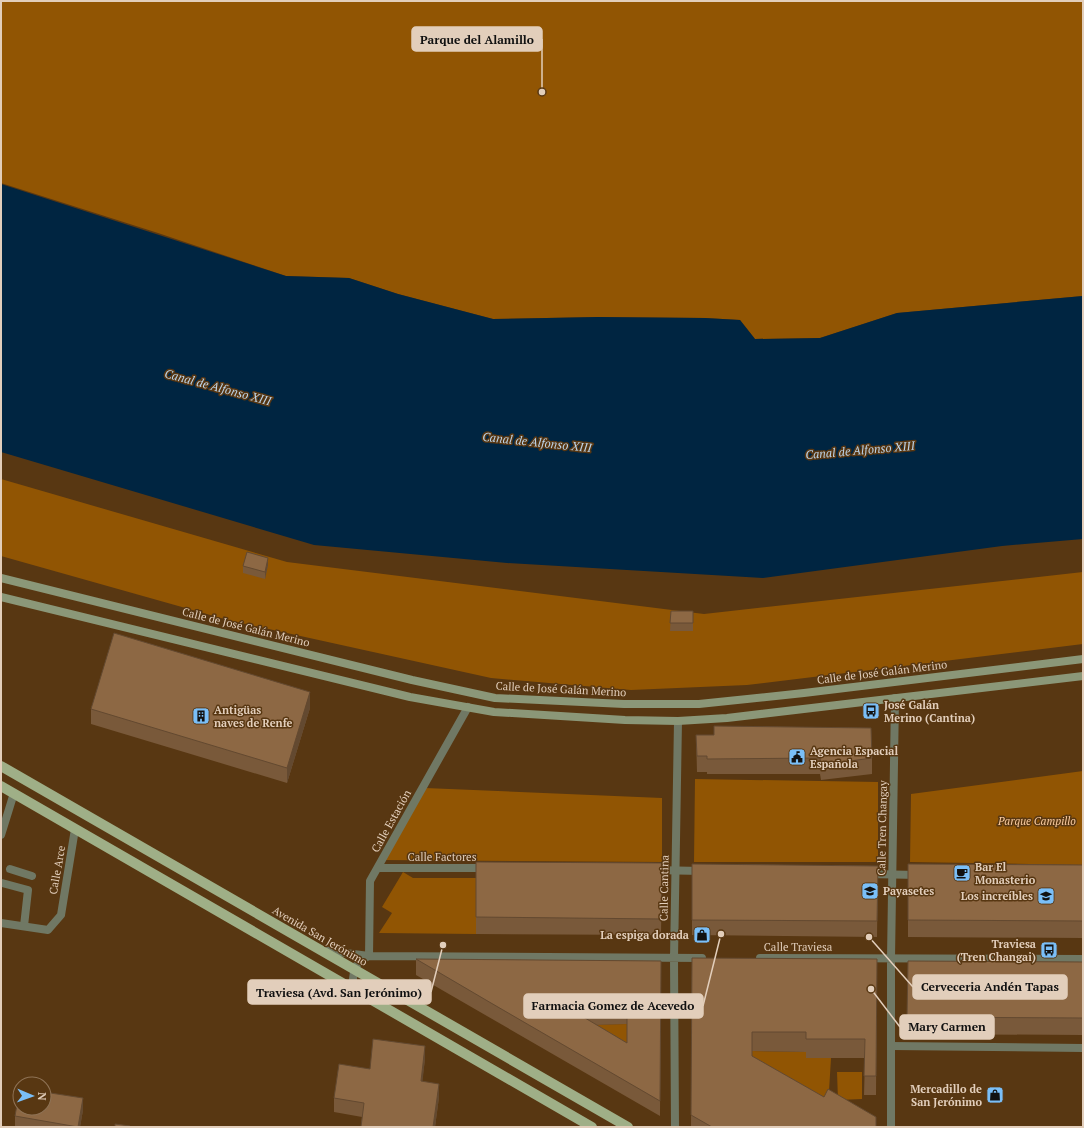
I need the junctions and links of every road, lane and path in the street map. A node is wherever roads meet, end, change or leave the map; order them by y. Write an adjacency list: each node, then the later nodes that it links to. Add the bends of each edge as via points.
1 (1, 578): 3 (main road, Calle de José Galán Merino, via 404,678 495,698 624,704 699,704)
2 (1, 597): 6 (main road, via 410,697)
3 (1083, 658)
4 (1083, 676): 5 (main road)
5 (895, 698): 7 (main road, via 727,718); 21 (street, Calle Tren Changay)
6 (468, 707): 7 (main road, via 501,712); 13 (street, Calle Estación)
7 (678, 721): 17 (street, Calle Cantina)
8 (1, 766): 28 (main road, Avenida San Jerónimo)
9 (1, 786): 10 (main road)
10 (14, 794): 11 (main road); 12 (street)
11 (75, 829): 27 (street, Calle Arce, via 61,915 48,930); 36 (main road)
12 (1, 835)
13 (378, 868): 14 (street, Calle Factores); 29 (street, Calle Estación, via 370,881)
14 (496, 868)
15 (10, 869): 19 (street)
16 (644, 870): 17 (street)
17 (675, 871): 18 (street); 30 (street, Calle Cantina)
18 (712, 871)
19 (21, 873): 23 (street); 25 (street)
20 (862, 874): 21 (street)
21 (892, 874): 22 (street); 33 (street, Calle Tren Changay)
22 (923, 875)
23 (32, 876)
24 (2, 883): 25 (street)
25 (16, 887): 27 (street, via 28,890)
26 (1, 924): 27 (street)
27 (24, 926)
28 (320, 949): 29 (street); 35 (main road, Avenida San Jerónimo)
29 (369, 956): 30 (street); 35 (street, via 360,960)
30 (674, 958): 31 (street); 41 (street, Calle Cantina)
31 (708, 958)
32 (756, 958): 33 (street, Calle Traviesa)
33 (891, 958): 34 (street, Calle Traviesa); 37 (street, Calle Tren Changay)
34 (1083, 959)
35 (354, 969): 36 (street); 40 (main road, Avenida San Jerónimo)
36 (352, 989): 39 (main road)
37 (891, 1046): 38 (street); 42 (street, Calle Tren Changay)
38 (1083, 1048)
39 (592, 1127)
40 (628, 1127)
41 (675, 1127)
42 (891, 1127)

